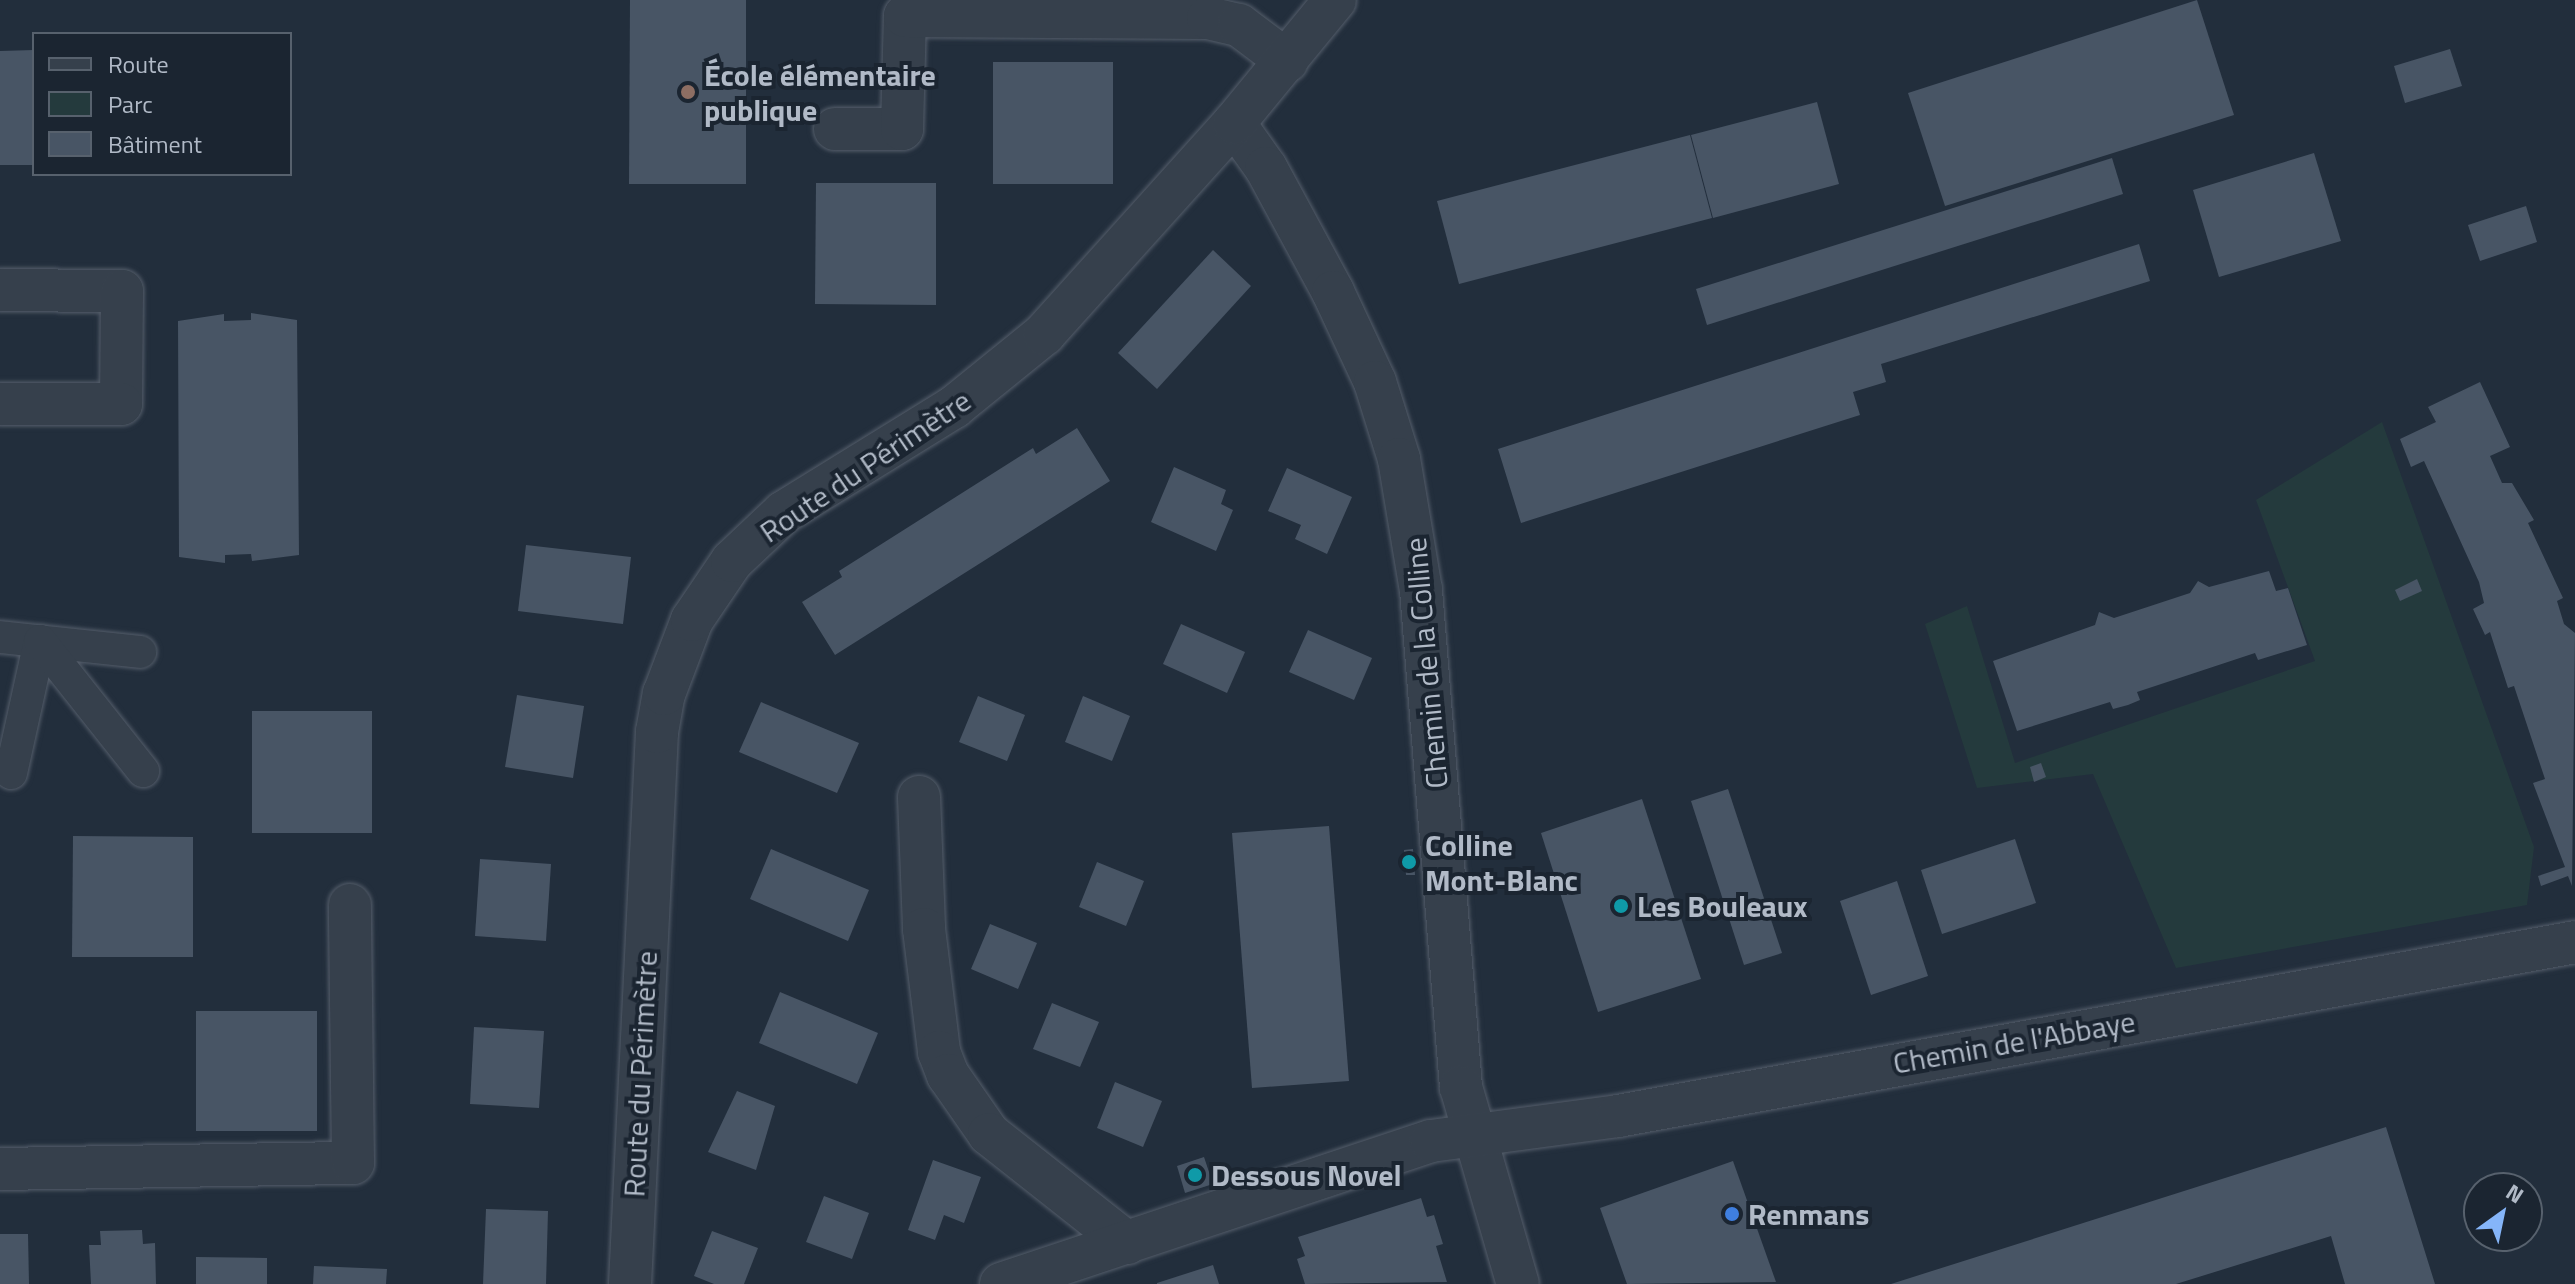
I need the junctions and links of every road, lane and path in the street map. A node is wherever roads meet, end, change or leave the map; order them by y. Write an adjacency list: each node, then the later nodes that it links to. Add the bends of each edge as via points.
1 (1335, 0): 2 (street, Route du Périmètre)
2 (1287, 61): 3 (street, Route du Périmètre); 4 (street, via 1239,25 1208,18 905,16 902,129)
3 (1234, 123): 15 (street, Chemin de la Colline, via 1266,168 1333,292 1375,382 1399,459 1416,544 1456,1052); 18 (street, Route du Périmètre, via 1035,343 954,407 784,512 732,561 692,620 664,694 657,732)
4 (835, 129)
5 (0, 290): 6 (street, via 122,291 121,404)
6 (0, 404)
7 (0, 637): 8 (street)
8 (40, 641): 9 (street); 10 (street); 11 (street)
9 (140, 652)
10 (143, 771)
11 (11, 773)
12 (919, 797): 17 (street, via 924,929 939,1052 948,1075 989,1134)
13 (350, 905): 16 (street, via 353,1163)
14 (2569, 945): 15 (street, Chemin de l'Abbaye, via 1618,1116)
15 (1472, 1134): 17 (street, Chemin de l'Abbaye, via 1431,1141); 20 (street, Chemin de la Colline)
16 (0, 1169)
17 (1127, 1243): 19 (street, Chemin de l'Abbaye)
18 (630, 1284)
19 (1001, 1284)
20 (1518, 1284)

